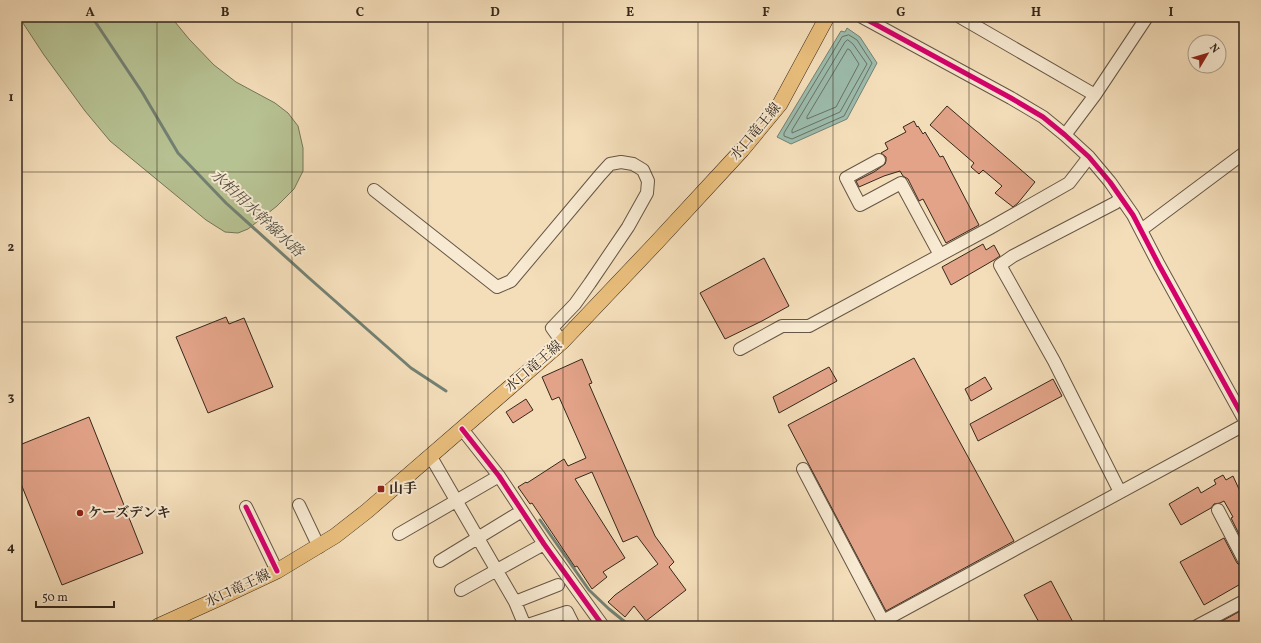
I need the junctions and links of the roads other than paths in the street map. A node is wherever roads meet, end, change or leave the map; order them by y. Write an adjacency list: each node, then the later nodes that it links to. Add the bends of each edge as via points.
1 (827, 17): 14 (main road, 水口竜王線, via 780,104 742,150)
2 (862, 17): 6 (street, via 1043,117)
3 (960, 17): 5 (street)
4 (1147, 17): 5 (street)
5 (1095, 95): 6 (street)
6 (1065, 135): 8 (street)
7 (1244, 153): 12 (street)
8 (1089, 157): 11 (street); 13 (street, via 1069,182)
9 (879, 160): 13 (street, via 846,178 860,205 901,183)
10 (374, 190): 14 (street, via 497,287 511,281 610,164 633,164 643,170 648,181 647,193 628,227 579,299 552,328)
11 (1121, 198): 12 (street); 22 (street, via 1000,265 1054,362)
12 (1141, 230): 16 (street)
13 (940, 255): 15 (street, via 809,326 782,326)
14 (562, 342): 18 (main road, 水口竜王線)
15 (740, 349)
16 (1244, 419)
17 (1244, 425): 22 (street)
18 (462, 430): 19 (main road, 水口竜王線); 21 (street)
19 (431, 457): 23 (street); 31 (main road, 水口竜王線, via 367,512)
20 (803, 469): 22 (street, via 883,621)
21 (499, 476): 23 (street); 27 (street)
22 (1120, 492)
23 (457, 500): 28 (street); 29 (street)
24 (299, 505): 31 (street)
25 (246, 506): 35 (street)
26 (1218, 510): 32 (street)
27 (522, 511): 29 (street); 30 (street)
28 (399, 534)
29 (478, 537): 33 (street); 34 (street)
30 (544, 544): 34 (street); 43 (street)
31 (319, 547): 35 (main road, 水口竜王線)
32 (1244, 560)
33 (440, 561)
34 (497, 570): 37 (street); 39 (street)
35 (277, 571): 40 (main road, 水口竜王線)
36 (558, 585): 39 (street)
37 (461, 590)
38 (1244, 601): 44 (street)
39 (515, 602): 41 (street)
40 (158, 626)
41 (525, 626): 42 (street, via 567,612)
42 (574, 626)
43 (603, 626)
44 (1198, 626)

